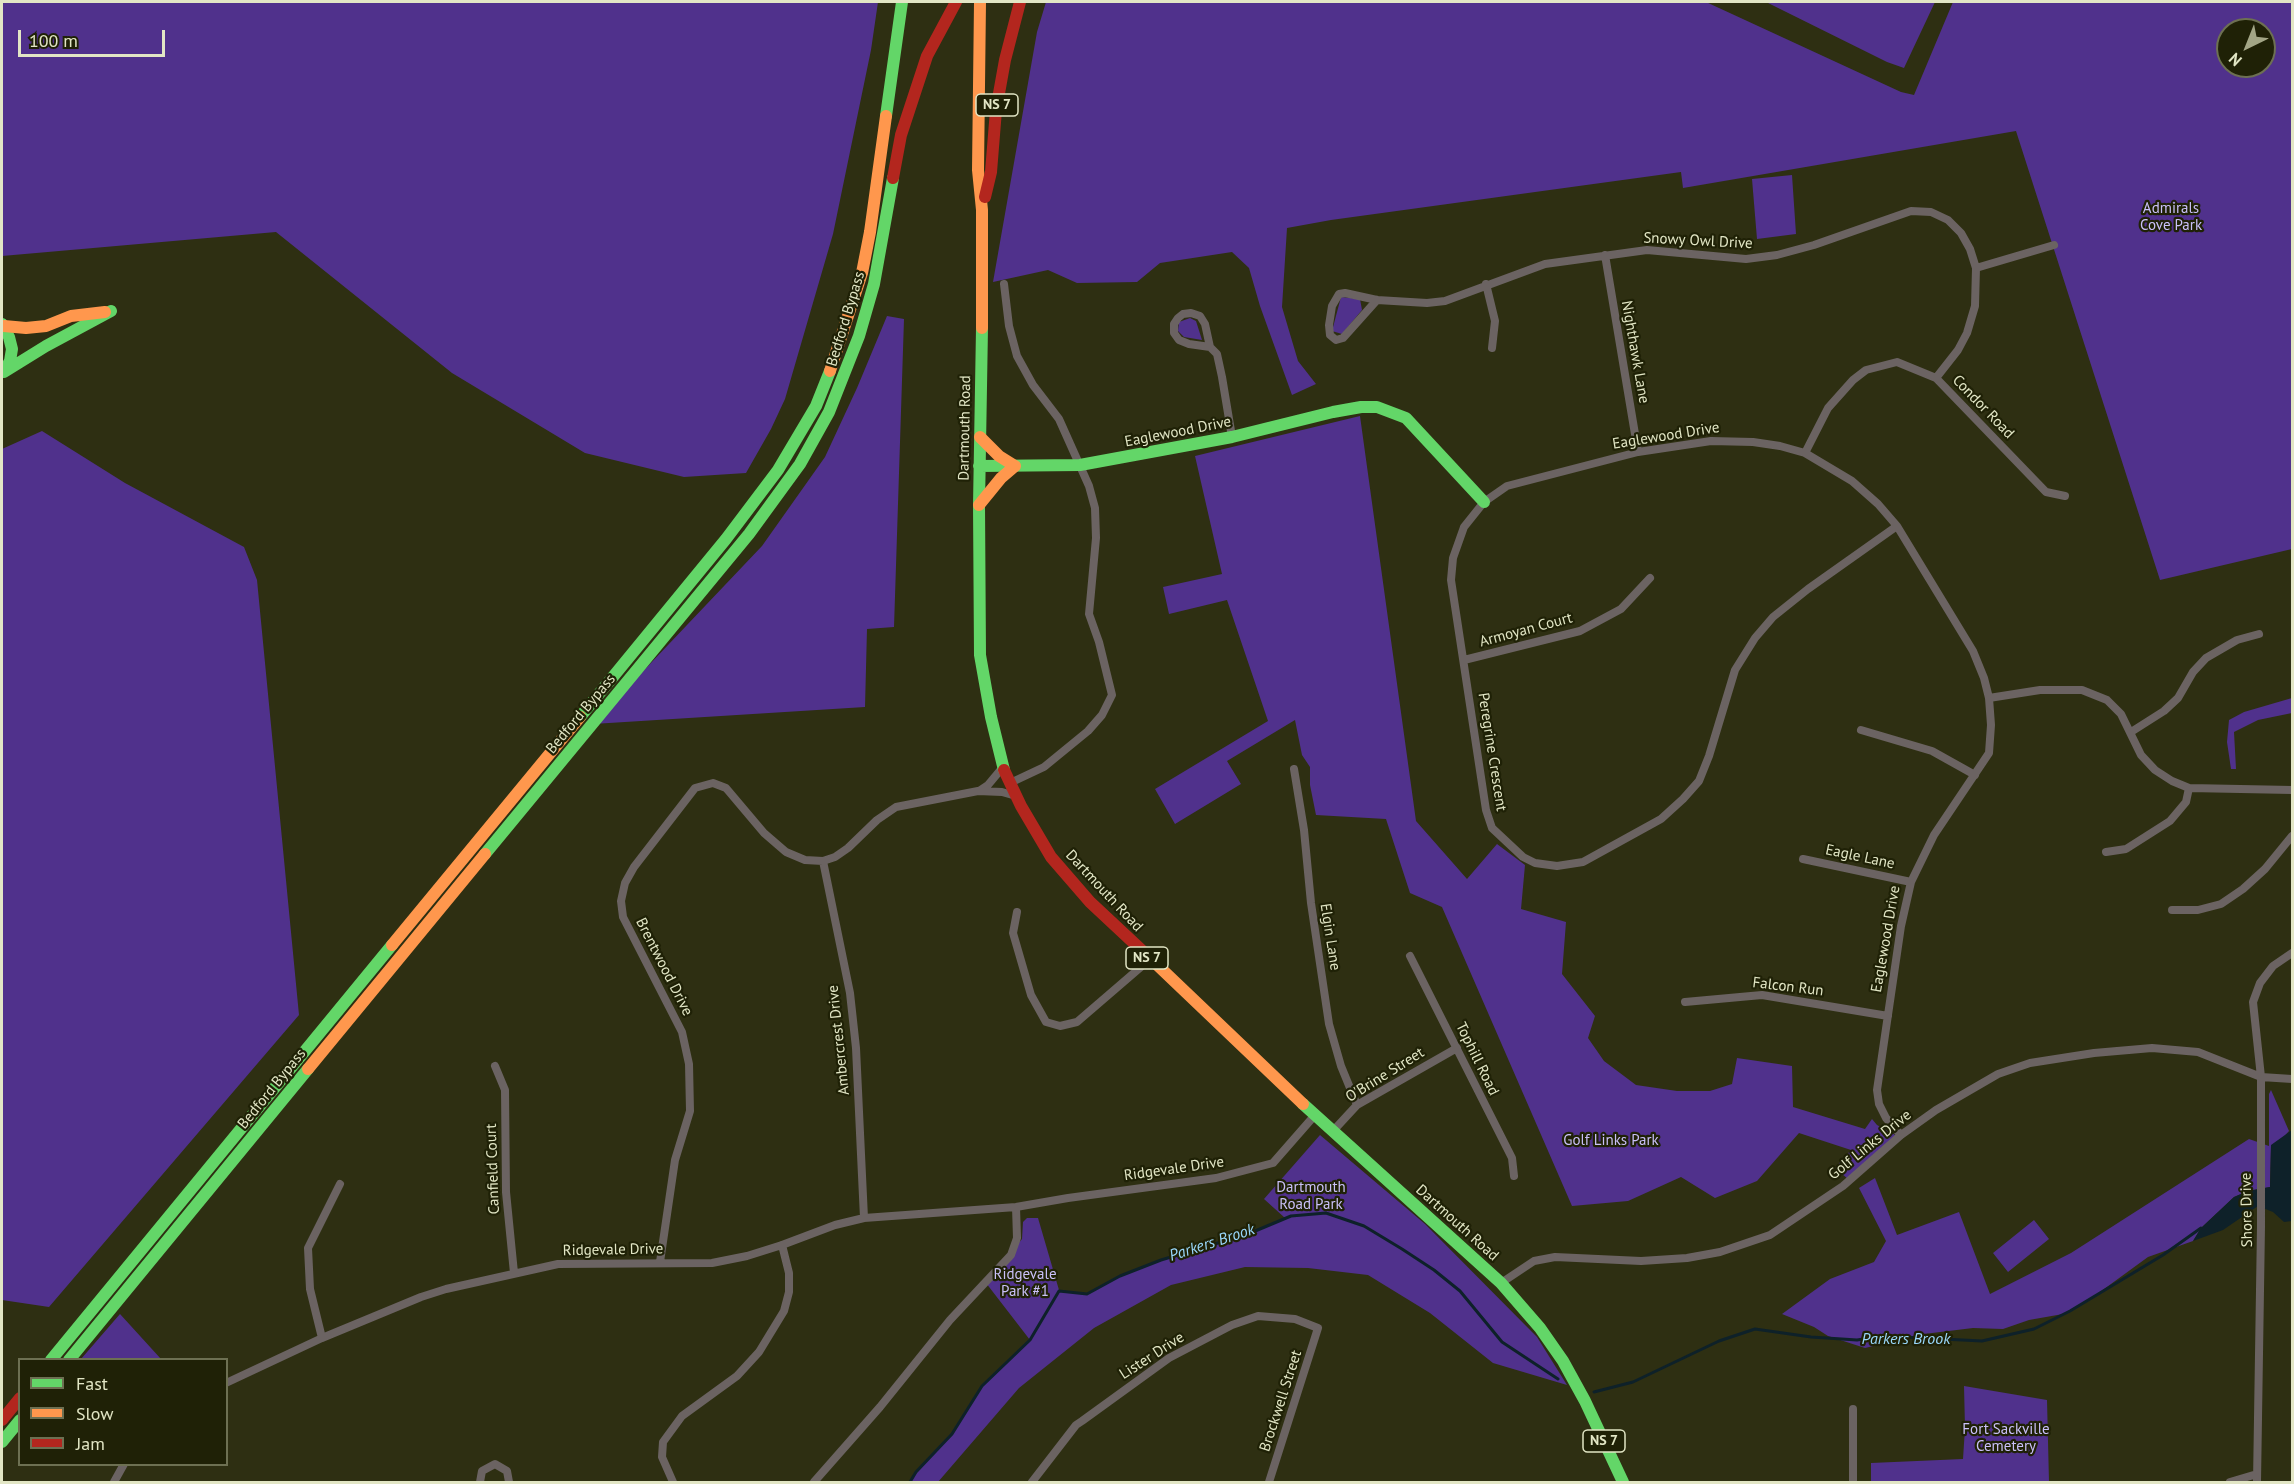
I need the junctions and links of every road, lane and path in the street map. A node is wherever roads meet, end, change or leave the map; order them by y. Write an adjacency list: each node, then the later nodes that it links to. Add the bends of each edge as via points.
1 (902, 2): 72 (main road, Bedford Bypass, via 862,273 838,352 816,406 778,470 726,539)
2 (956, 2): 73 (main road, Bedford Bypass, via 927,56 901,135 874,284 859,336 829,412 800,464 749,534)
3 (980, 2): 5 (main road, Dartmouth Road / NS 7)
4 (1020, 2): 5 (main road, Dartmouth Road / NS 7, via 1005,60 991,172)
5 (981, 210): 17 (main road, Dartmouth Road / NS 7)
6 (2054, 245): 8 (street)
7 (1605, 255): 8 (street, Snowy Owl Drive, via 1647,250 1746,259 1777,255 1911,211 1931,212 1948,220 1961,233); 10 (street, Snowy Owl Drive, via 1545,264); 19 (street, Nighthawk Lane)
8 (1976, 268): 16 (street, Snowy Owl Drive, via 1975,306 1967,333)
9 (1004, 284): 21 (street, via 1017,356 1059,420)
10 (1486, 284): 11 (street, Snowy Owl Drive, via 1445,301); 14 (street, via 1495,321)
11 (1377, 300): 11 (street, Snowy Owl Drive, via 1339,294 1332,306 1330,336 1336,340 1344,338)
12 (2, 325): 15 (main road, via 12,349); 15 (main road, via 46,326 71,316 111,311)
13 (1210, 347): 13 (street, via 1200,316 1191,313 1178,318 1174,333 1179,340); 18 (street, via 1222,377)
14 (1492, 348)
15 (3, 373)
16 (1936, 378): 20 (street, Condor Road, via 1897,362 1866,370 1828,408); 24 (street, Condor Road, via 2046,492)
17 (980, 437): 22 (main road, Dartmouth Road / NS 7); 23 (main road)
18 (1232, 437): 21 (main road, Eaglewood Drive); 25 (main road, Eaglewood Drive, via 1333,412 1377,407 1406,418)
19 (1638, 453): 20 (street, Eaglewood Drive, via 1711,441 1753,442); 25 (street, Eaglewood Drive, via 1507,486)
20 (1805, 453): 27 (street, Eaglewood Drive, via 1852,481)
21 (1080, 465): 23 (main road, Eaglewood Drive); 37 (street, via 1095,508 1089,614 1112,695 1088,731 1044,767)
22 (979, 466): 23 (main road, Eaglewood Drive); 26 (main road, Dartmouth Road / NS 7)
23 (1015, 466): 26 (main road)
24 (2065, 496)
25 (1484, 502): 30 (street, Peregrine Crescent, via 1464,527 1451,580)
26 (979, 505): 34 (main road, Dartmouth Road / NS 7, via 980,655)
27 (1897, 526): 30 (street, Peregrine Crescent, via 1808,589 1773,617 1755,638 1736,670 1699,781 1683,799 1661,819 1583,862 1557,866 1535,863 1492,828); 31 (street, Eaglewood Drive, via 1973,651)
28 (1650, 578): 30 (street, Armoyan Court, via 1621,609 1590,626 1554,639)
29 (2259, 634): 33 (street, via 2237,640 2206,658 2178,698)
30 (1464, 660)
31 (1989, 698): 33 (street, via 2040,690 2082,690 2107,700); 36 (street, Eaglewood Drive, via 1989,753)
32 (1861, 730): 36 (street, via 1932,751)
33 (2131, 732): 38 (street, via 2141,755 2155,770)
34 (1003, 767): 37 (main road, Dartmouth Road / NS 7); 40 (street)
35 (1294, 769): 58 (street, Elgin Lane, via 1329,1024)
36 (1975, 775): 46 (street, Eaglewood Drive, via 1934,835)
37 (1010, 783): 41 (main road, Dartmouth Road / NS 7)
38 (2189, 788): 39 (street); 43 (street, via 2186,802 2170,821 2126,849)
39 (2292, 790)
40 (978, 791): 41 (street); 45 (street, via 896,807 848,848)
41 (1016, 796): 51 (main road, Dartmouth Road / NS 7, via 1051,856 1090,902)
42 (2292, 836): 47 (street, via 2265,869 2221,904 2198,910)
43 (2106, 852)
44 (1803, 859): 46 (street, Eagle Lane)
45 (823, 861): 65 (street, Ambercrest Drive, via 851,1004); 67 (street, Brentwood Drive, via 805,860 786,852 764,833 726,788 713,783 694,788 625,883 623,917 681,1032 689,1064 690,1111 675,1160)
46 (1911, 882): 53 (street, Eaglewood Drive)
47 (2172, 910)
48 (1017, 912): 51 (street, via 1013,933 1031,995 1046,1022 1060,1026 1077,1022)
49 (2292, 953): 56 (street, Shore Drive, via 2273,966 2260,982 2253,1002)
50 (1410, 956): 54 (street, Tophill Road)
51 (1149, 960): 59 (main road, Dartmouth Road / NS 7)
52 (1685, 1002): 53 (street, Falcon Run, via 1762,995)
53 (1888, 1016): 61 (street, Eaglewood Drive, via 1877,1090 1886,1118)
54 (1457, 1048): 58 (street, O'Brine Street); 62 (street, Tophill Road, via 1512,1158)
55 (495, 1066): 68 (street, Canfield Court, via 506,1090 506,1192)
56 (2261, 1077): 57 (street, Golf Links Drive); 61 (street, Golf Links Drive, via 2198,1052 2152,1048 2030,1063 1998,1074); 81 (street, Shore Drive)
57 (2292, 1079)
58 (1357, 1105): 60 (street, O'Brine Street)
59 (1315, 1115): 60 (main road, Dartmouth Road / NS 7); 64 (street, Ridgevale Drive, via 1273,1162 1253,1169)
60 (1333, 1131): 69 (main road, Dartmouth Road / NS 7)
61 (1901, 1135): 69 (street, Golf Links Drive, via 1843,1186 1770,1234 1720,1252 1687,1258 1641,1261 1555,1257 1534,1261)
62 (1514, 1176)
63 (340, 1184): 71 (street, via 308,1248 310,1289)
64 (1016, 1208): 65 (street, Ridgevale Drive); 86 (street, via 1017,1238 1011,1255 950,1320)
65 (864, 1218): 66 (street, Ridgevale Drive)
66 (782, 1245): 67 (street, Ridgevale Drive, via 712,1263); 85 (street, via 789,1274 784,1311 759,1352 737,1376 682,1416 663,1442 662,1457)
67 (660, 1262): 68 (street, Ridgevale Drive, via 558,1264)
68 (514, 1273): 71 (street, Ridgevale Drive, via 421,1297)
69 (1501, 1283): 89 (main road, Dartmouth Road / NS 7, via 1563,1361)
70 (1318, 1328): 87 (street, Lister Drive, via 1295,1319 1258,1316 1169,1358 1076,1425); 88 (street, Brockwell Street)
71 (322, 1338): 74 (street, Ridgevale Drive)
72 (52, 1358)
73 (70, 1358)
74 (228, 1382)
75 (18, 1400): 77 (main road)
76 (1853, 1409): 90 (street)
77 (2, 1420)
78 (18, 1422): 79 (main road)
79 (2, 1442)
80 (123, 1466): 82 (street)
81 (2257, 1478): 91 (street)
82 (114, 1482)
83 (480, 1482): 84 (street, via 482,1471 495,1464 507,1471)
84 (509, 1482)
85 (673, 1482)
86 (814, 1482)
87 (1032, 1482)
88 (1269, 1482)
89 (1623, 1482)
90 (1853, 1482)
91 (2230, 1482)

